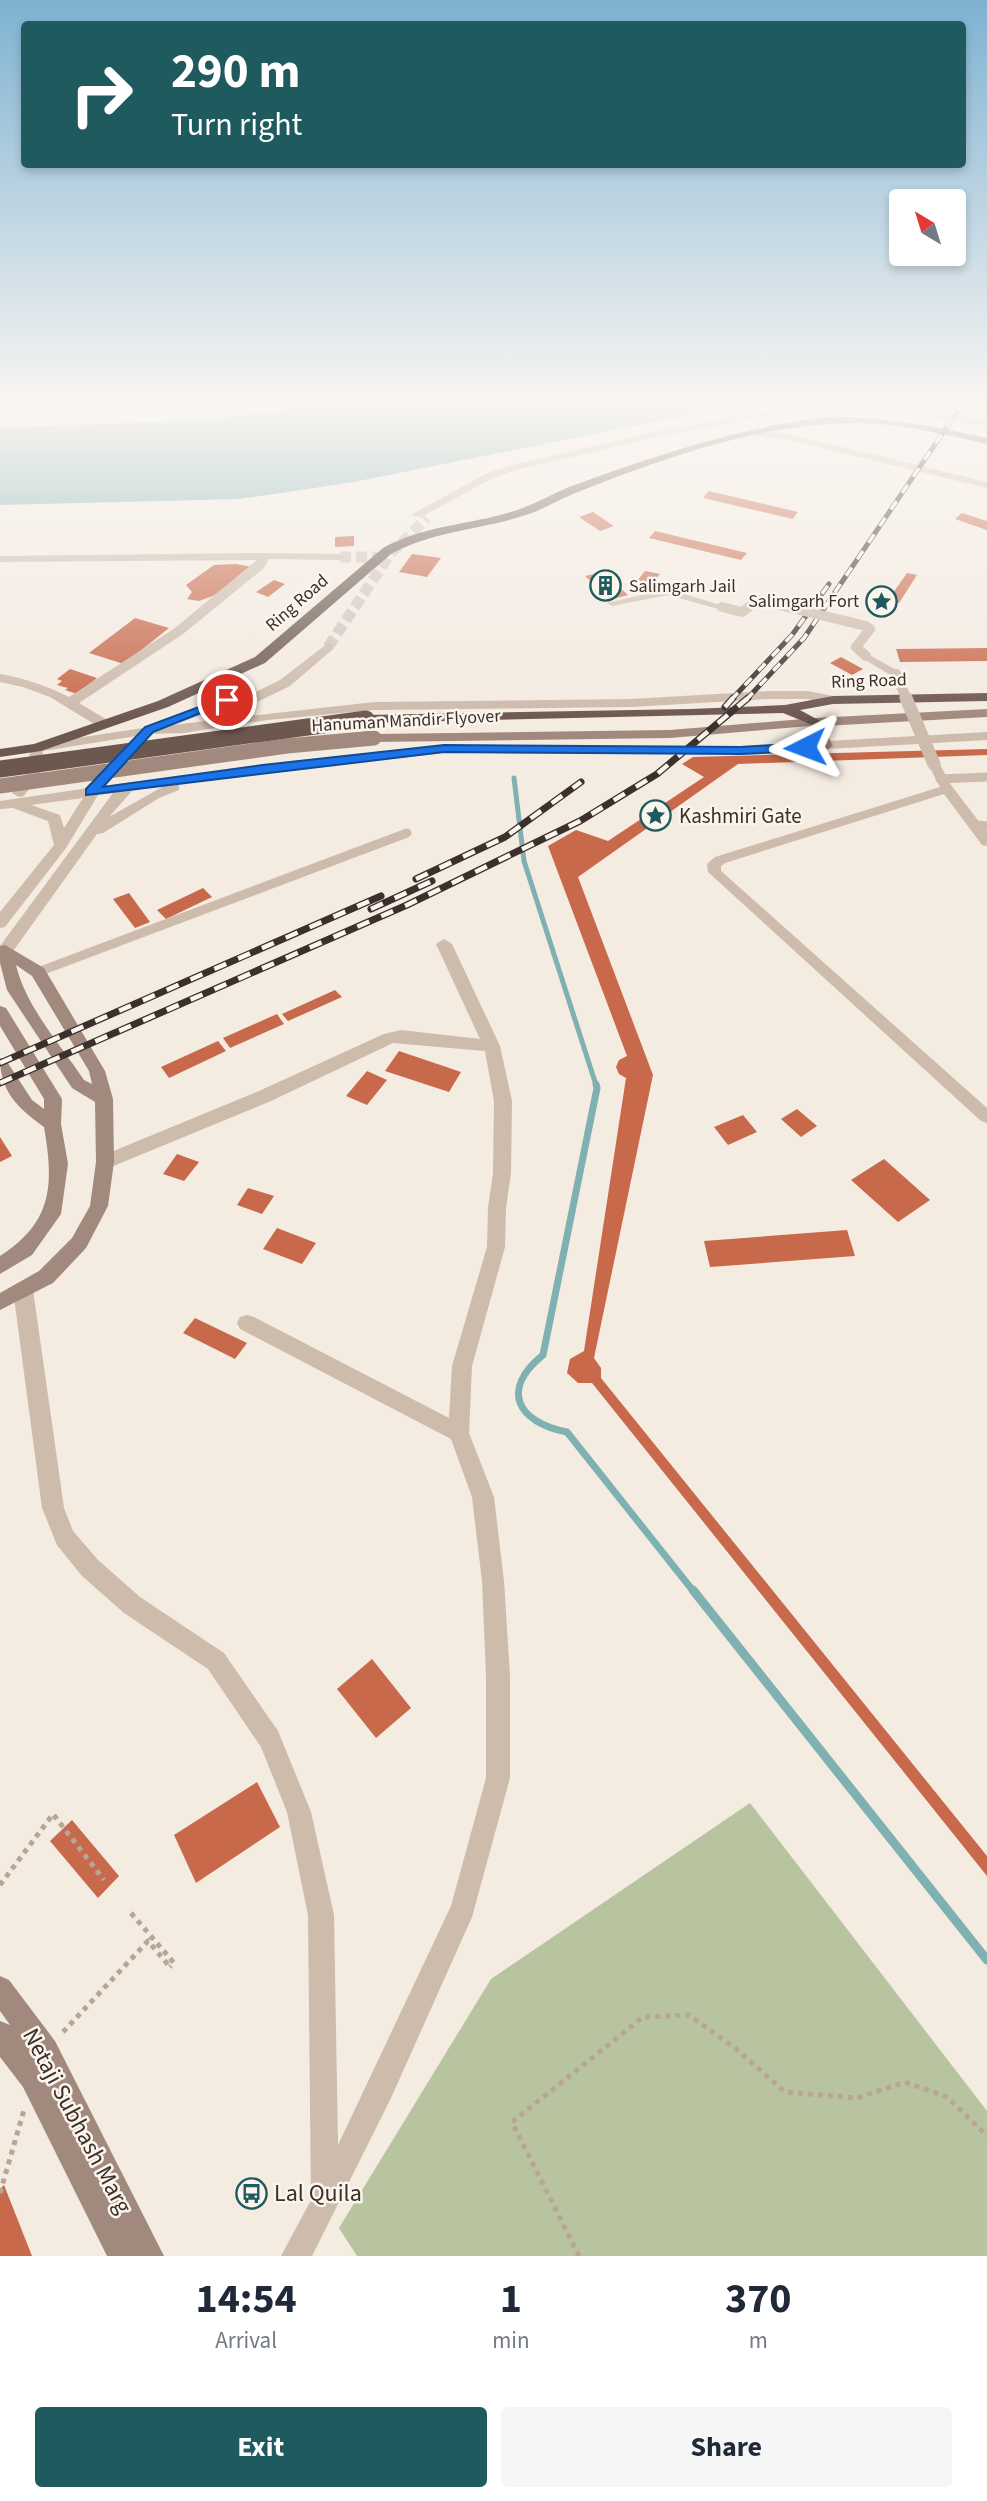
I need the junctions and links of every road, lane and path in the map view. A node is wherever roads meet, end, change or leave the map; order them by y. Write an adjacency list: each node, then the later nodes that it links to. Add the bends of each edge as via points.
1 (432, 511): 3 (street)
2 (521, 511): 13 (highway, Ring Road, via 403,540 260,660)
3 (422, 516)
4 (265, 556): 5 (street); 6 (street); 11 (street, via 260,566 179,631)
5 (340, 557)
6 (0, 559)
7 (612, 603): 28 (street, bridge, via 668,592 742,612 758,600 866,626 870,629 856,647 896,674)
8 (0, 678): 11 (street)
9 (987, 697): 10 (highway, Ring Road)
10 (834, 700): 12 (street, via 769,695); 14 (highway, Ring Road)
11 (71, 702): 18 (street)
12 (631, 703): 16 (highway); 19 (street, via 374,706)
13 (163, 704): 18 (highway, Ring Road); 20 (street)
14 (785, 709): 16 (highway, Ring Road); 17 (highway)
15 (987, 713): 17 (main road, Hanuman Mandir Flyover)
16 (586, 714): 25 (highway, Hanuman Mandir Flyover, bridge, via 366,719)
17 (815, 722): 22 (main road); 29 (main road, Hanuman Mandir Flyover, bridge, via 670,734 374,738)
18 (104, 724): 23 (highway, Ring Road)
19 (184, 729): 20 (street); 20 (street, via 232,711 285,683 323,646 243,694); 30 (street)
20 (149, 730): 23 (street); 31 (street)
21 (987, 736): 22 (street)
22 (826, 746): 27 (street, via 741,750 444,748)
23 (36, 748): 24 (highway, Ring Road); 32 (street, via 34,772 23,790)
24 (0, 753)
25 (0, 769)
26 (987, 777): 28 (lane)
27 (197, 778): 30 (street); 35 (street, via 154,795)
28 (943, 784): 33 (street); 46 (street, via 720,860 715,872)
29 (0, 786)
30 (128, 787): 31 (street); 35 (street)
31 (91, 792): 32 (street); 37 (street)
32 (5, 804): 37 (street, via 55,818)
33 (982, 826): 36 (street)
34 (407, 833): 41 (lane)
35 (90, 836): 40 (street)
36 (987, 842)
37 (61, 845): 38 (street)
38 (0, 923)
39 (444, 944): 43 (street)
40 (3, 950): 41 (main road); 45 (main road, via 13,986 78,1084)
41 (38, 972): 45 (main road, via 97,1071)
42 (0, 1012): 47 (main road, via 53,1099)
43 (492, 1046): 48 (street, via 395,1036); 53 (street, via 503,1101 496,1247 462,1366)
44 (0, 1065): 47 (main road, via 26,1105)
45 (104, 1099): 48 (main road)
46 (987, 1117)
47 (52, 1124): 49 (main road, via 59,1164 55,1209 25,1250)
48 (104, 1162): 50 (main road, via 99,1206 79,1243 46,1277)
49 (0, 1266)
50 (23, 1290): 51 (main road); 62 (street, via 53,1508 65,1538 90,1568 132,1605 216,1661 270,1739 299,1812 321,1915)
51 (0, 1302)
52 (247, 1323): 53 (street)
53 (459, 1433): 62 (street, via 482,1497 493,1581 498,1778 463,1908)
54 (104, 1880): 55 (path, via 53,1814)
55 (0, 1885)
56 (131, 1913): 59 (path, via 174,1963 170,1967 148,1941)
57 (0, 1989): 59 (main road, Netaji Subhash Marg)
58 (0, 2035): 59 (main road, Netaji Subhash Marg)
59 (39, 2064): 61 (path); 63 (main road, Netaji Subhash Marg); 64 (main road, Netaji Subhash Marg)
60 (987, 2136): 66 (path, via 947,2097 905,2082 857,2098 785,2092 689,2015 643,2017 512,2122)
61 (0, 2193)
62 (326, 2203): 65 (street)
63 (123, 2256)
64 (149, 2256)
65 (296, 2256)
66 (579, 2256)

